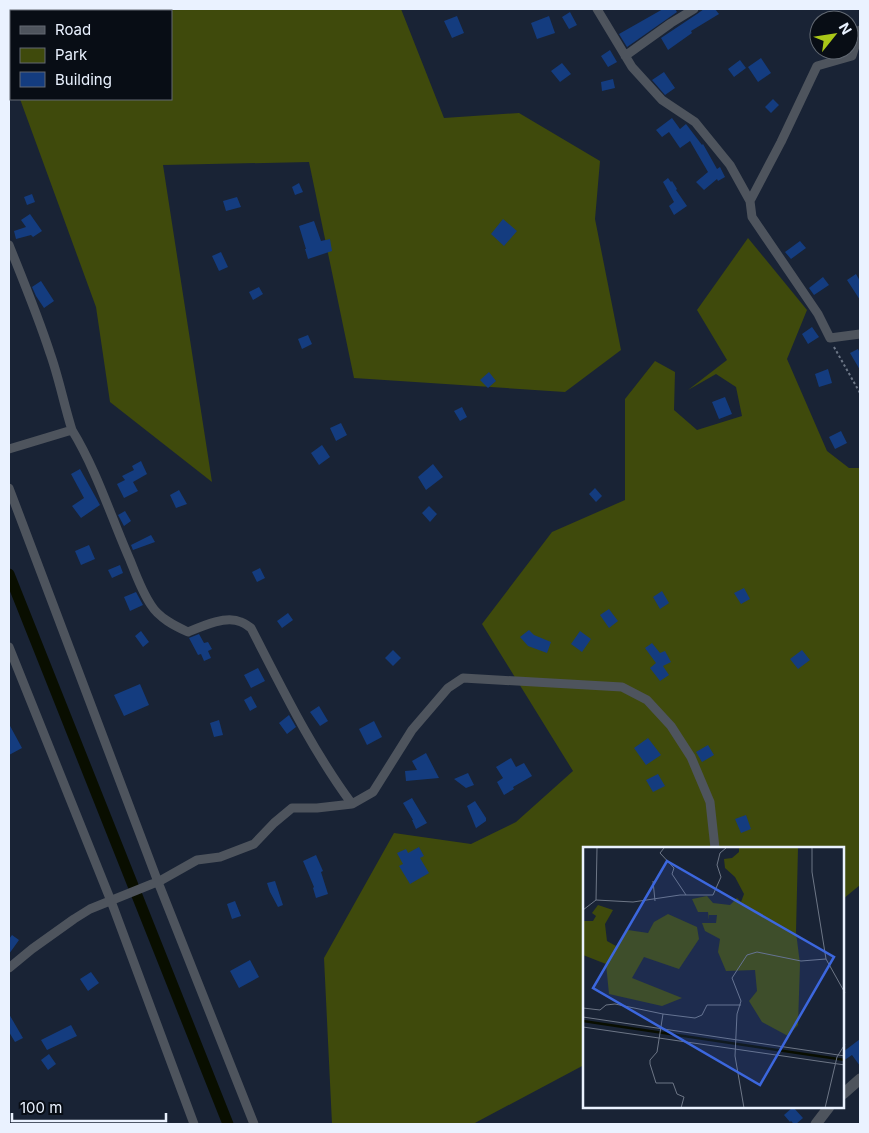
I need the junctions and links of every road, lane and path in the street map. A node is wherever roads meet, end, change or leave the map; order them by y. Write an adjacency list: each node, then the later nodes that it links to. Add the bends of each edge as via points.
1 (598, 9): 4 (street)
2 (694, 9): 4 (street)
3 (860, 30): 5 (street, via 852,56 816,66)
4 (626, 56): 5 (street, via 662,100 695,122 730,165)
5 (750, 201): 8 (street, via 752,217 818,314)
6 (9, 245): 10 (street, via 51,354)
7 (860, 334): 8 (street)
8 (830, 338): 9 (path)
9 (860, 393)
10 (72, 430): 11 (street); 14 (street, via 85,451 152,607 171,625 188,632 226,619 240,621 251,628 298,718)
11 (9, 449)
12 (9, 488): 16 (street)
13 (9, 647): 17 (street)
14 (352, 804): 15 (street, via 373,792 412,730 448,688 464,678 622,687 647,700 671,726 691,757 710,802); 16 (street, via 292,808 254,844 220,857 197,860)
15 (715, 847)
16 (155, 883): 17 (street); 23 (street)
17 (113, 900): 18 (street, via 74,919); 22 (street)
18 (9, 968)
19 (860, 1079): 20 (street)
20 (844, 1093)
21 (828, 1108): 24 (street)
22 (194, 1124)
23 (254, 1124)
24 (816, 1124)

